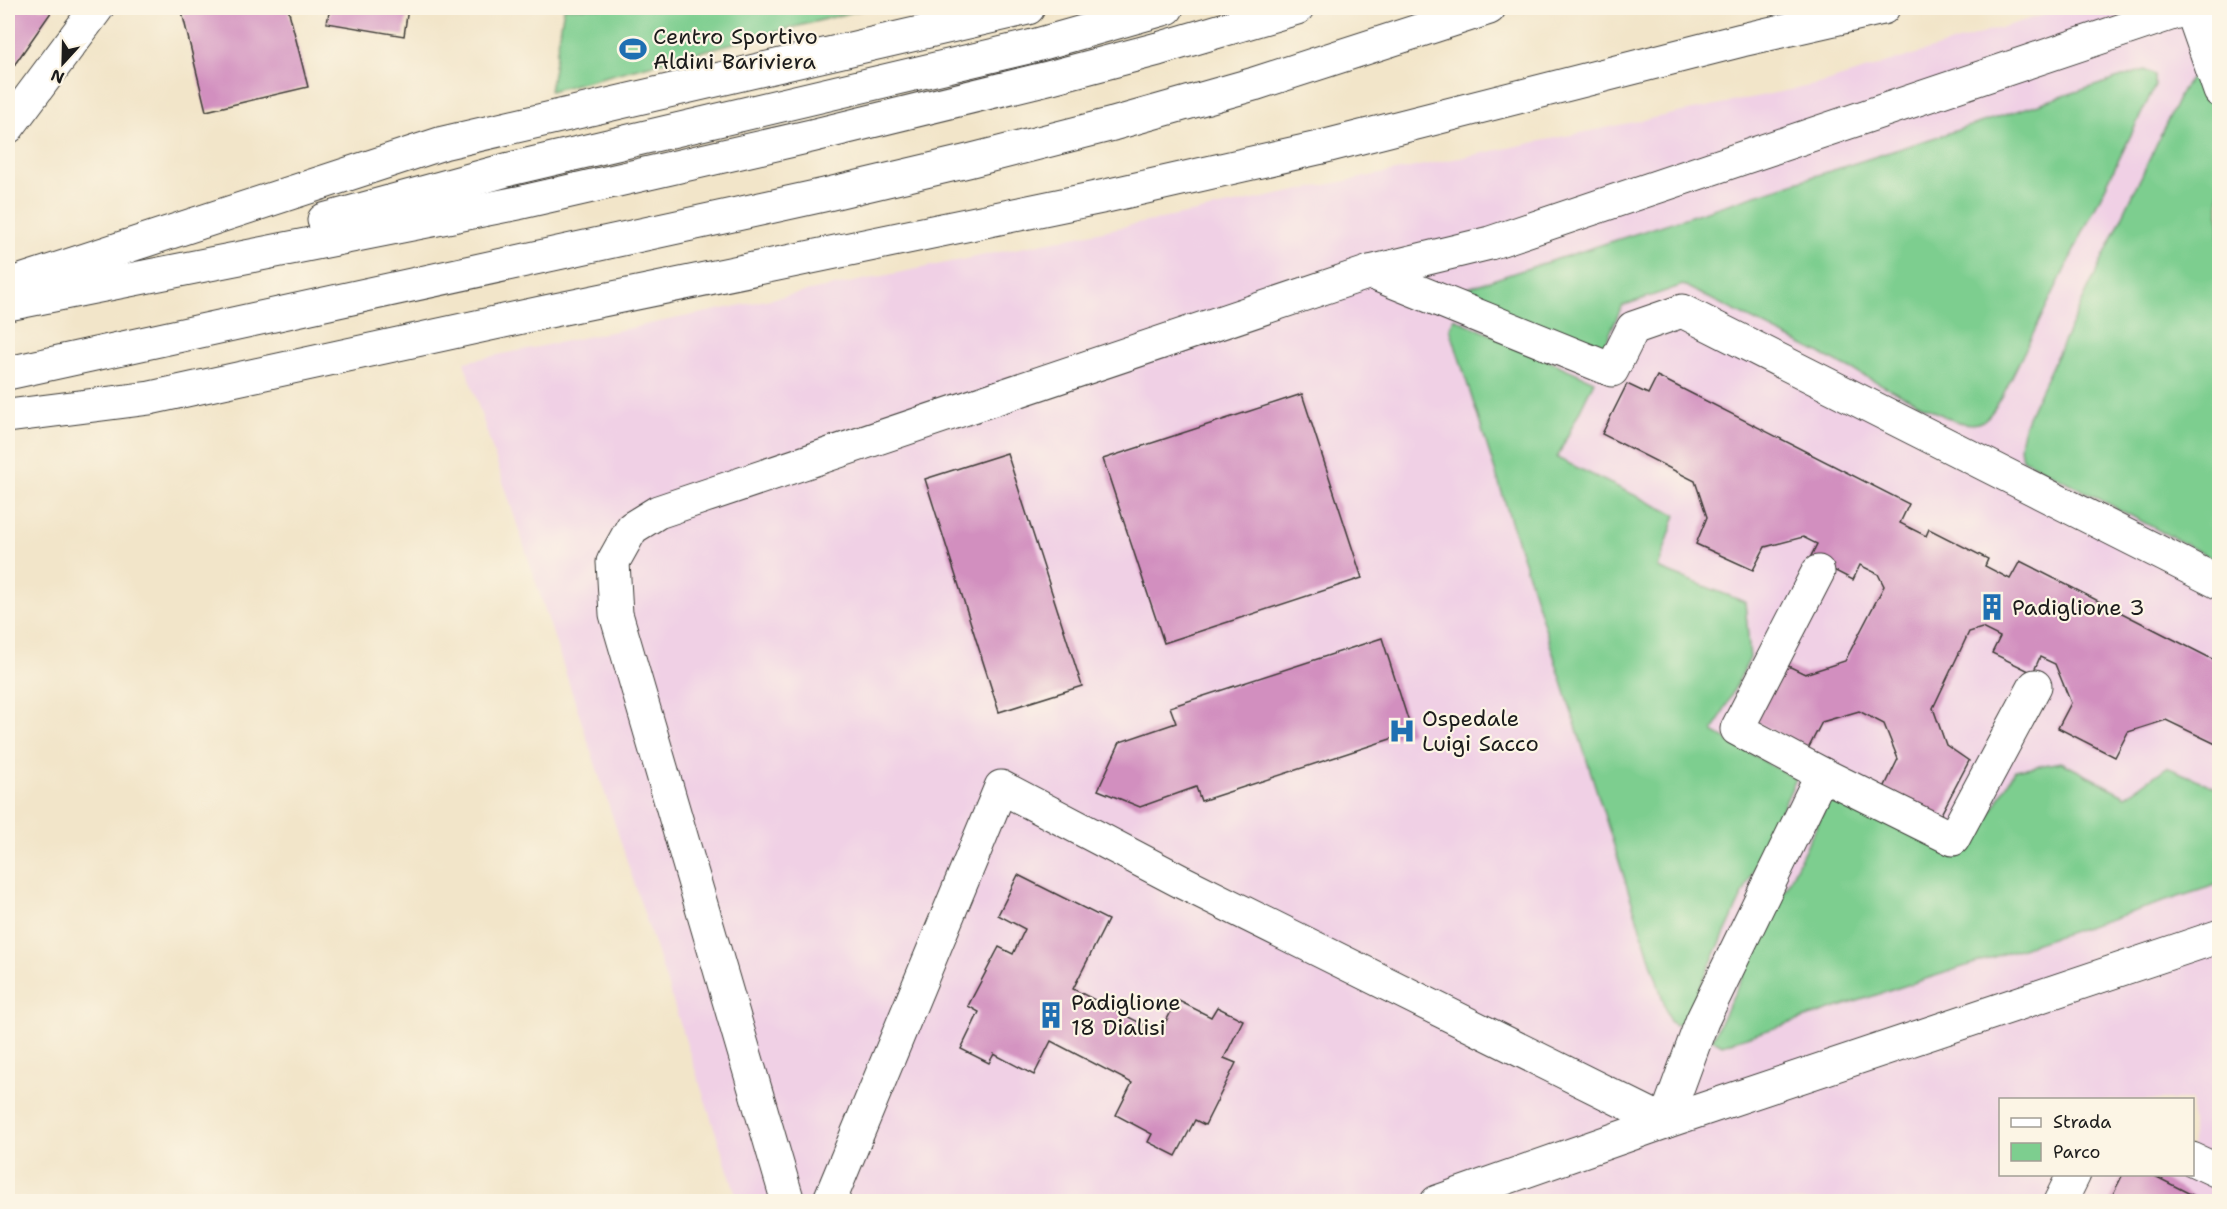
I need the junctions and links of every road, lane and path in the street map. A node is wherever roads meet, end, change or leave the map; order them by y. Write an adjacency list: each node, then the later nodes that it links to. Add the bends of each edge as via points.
1 (97, 8): 10 (main road)
2 (1028, 8): 12 (main road, via 443,143)
3 (1167, 8): 13 (main road, via 1032,46 510,169)
4 (1297, 8): 13 (main road, via 1103,64 812,136 518,203)
5 (1489, 8): 15 (main road, via 1254,84 968,161)
6 (1883, 8): 16 (main road, via 1328,146 1106,196 150,398)
7 (2191, 8): 8 (main road); 9 (main road); 11 (main road, via 1490,243)
8 (2220, 24)
9 (2220, 91)
10 (8, 127)
11 (1370, 272): 18 (main road, via 1612,370 1633,328 1682,311); 26 (main road, via 658,512 632,528 613,562 616,614)
12 (8, 285)
13 (68, 291): 14 (main road)
14 (8, 303)
15 (8, 373)
16 (8, 416)
17 (1818, 572): 20 (main road, via 1737,729)
18 (2220, 582)
19 (2035, 686): 20 (main road, via 1953,839)
20 (1822, 774): 22 (main road, via 1702,1021)
21 (2220, 936): 22 (main road)
22 (1665, 1122): 27 (main road, via 1182,882 1001,787); 28 (main road)
23 (2194, 1159): 24 (main road)
24 (2220, 1172)
25 (2072, 1176): 29 (main road)
26 (788, 1202)
27 (829, 1202)
28 (1437, 1202)
29 (2060, 1202)

